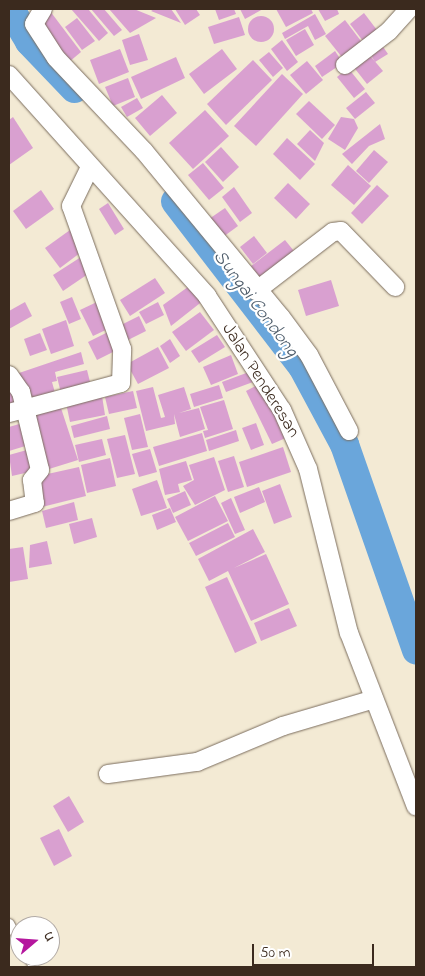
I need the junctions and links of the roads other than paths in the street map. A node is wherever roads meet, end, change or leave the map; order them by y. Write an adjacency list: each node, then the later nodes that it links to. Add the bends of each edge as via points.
1 (43, 9): 7 (street, via 34,24 56,58 144,151)
2 (409, 9): 3 (street, via 389,31)
3 (345, 64)
4 (9, 75): 5 (street, Jalan Penderesan)
5 (90, 167): 9 (street, via 71,206 122,349 123,376 114,388); 12 (street, Jalan Penderesan, via 207,296 282,410 308,469 349,632)
6 (395, 286): 7 (street, via 341,231 333,232)
7 (256, 290): 10 (street, via 309,355)
8 (9, 375): 9 (street, via 22,392)
9 (17, 412): 11 (street, via 40,470 32,480 35,503)
10 (349, 431)
11 (9, 510)
12 (374, 699): 13 (street, via 283,726 197,762); 14 (street, Jalan Penderesan)
13 (108, 774)
14 (416, 807)

